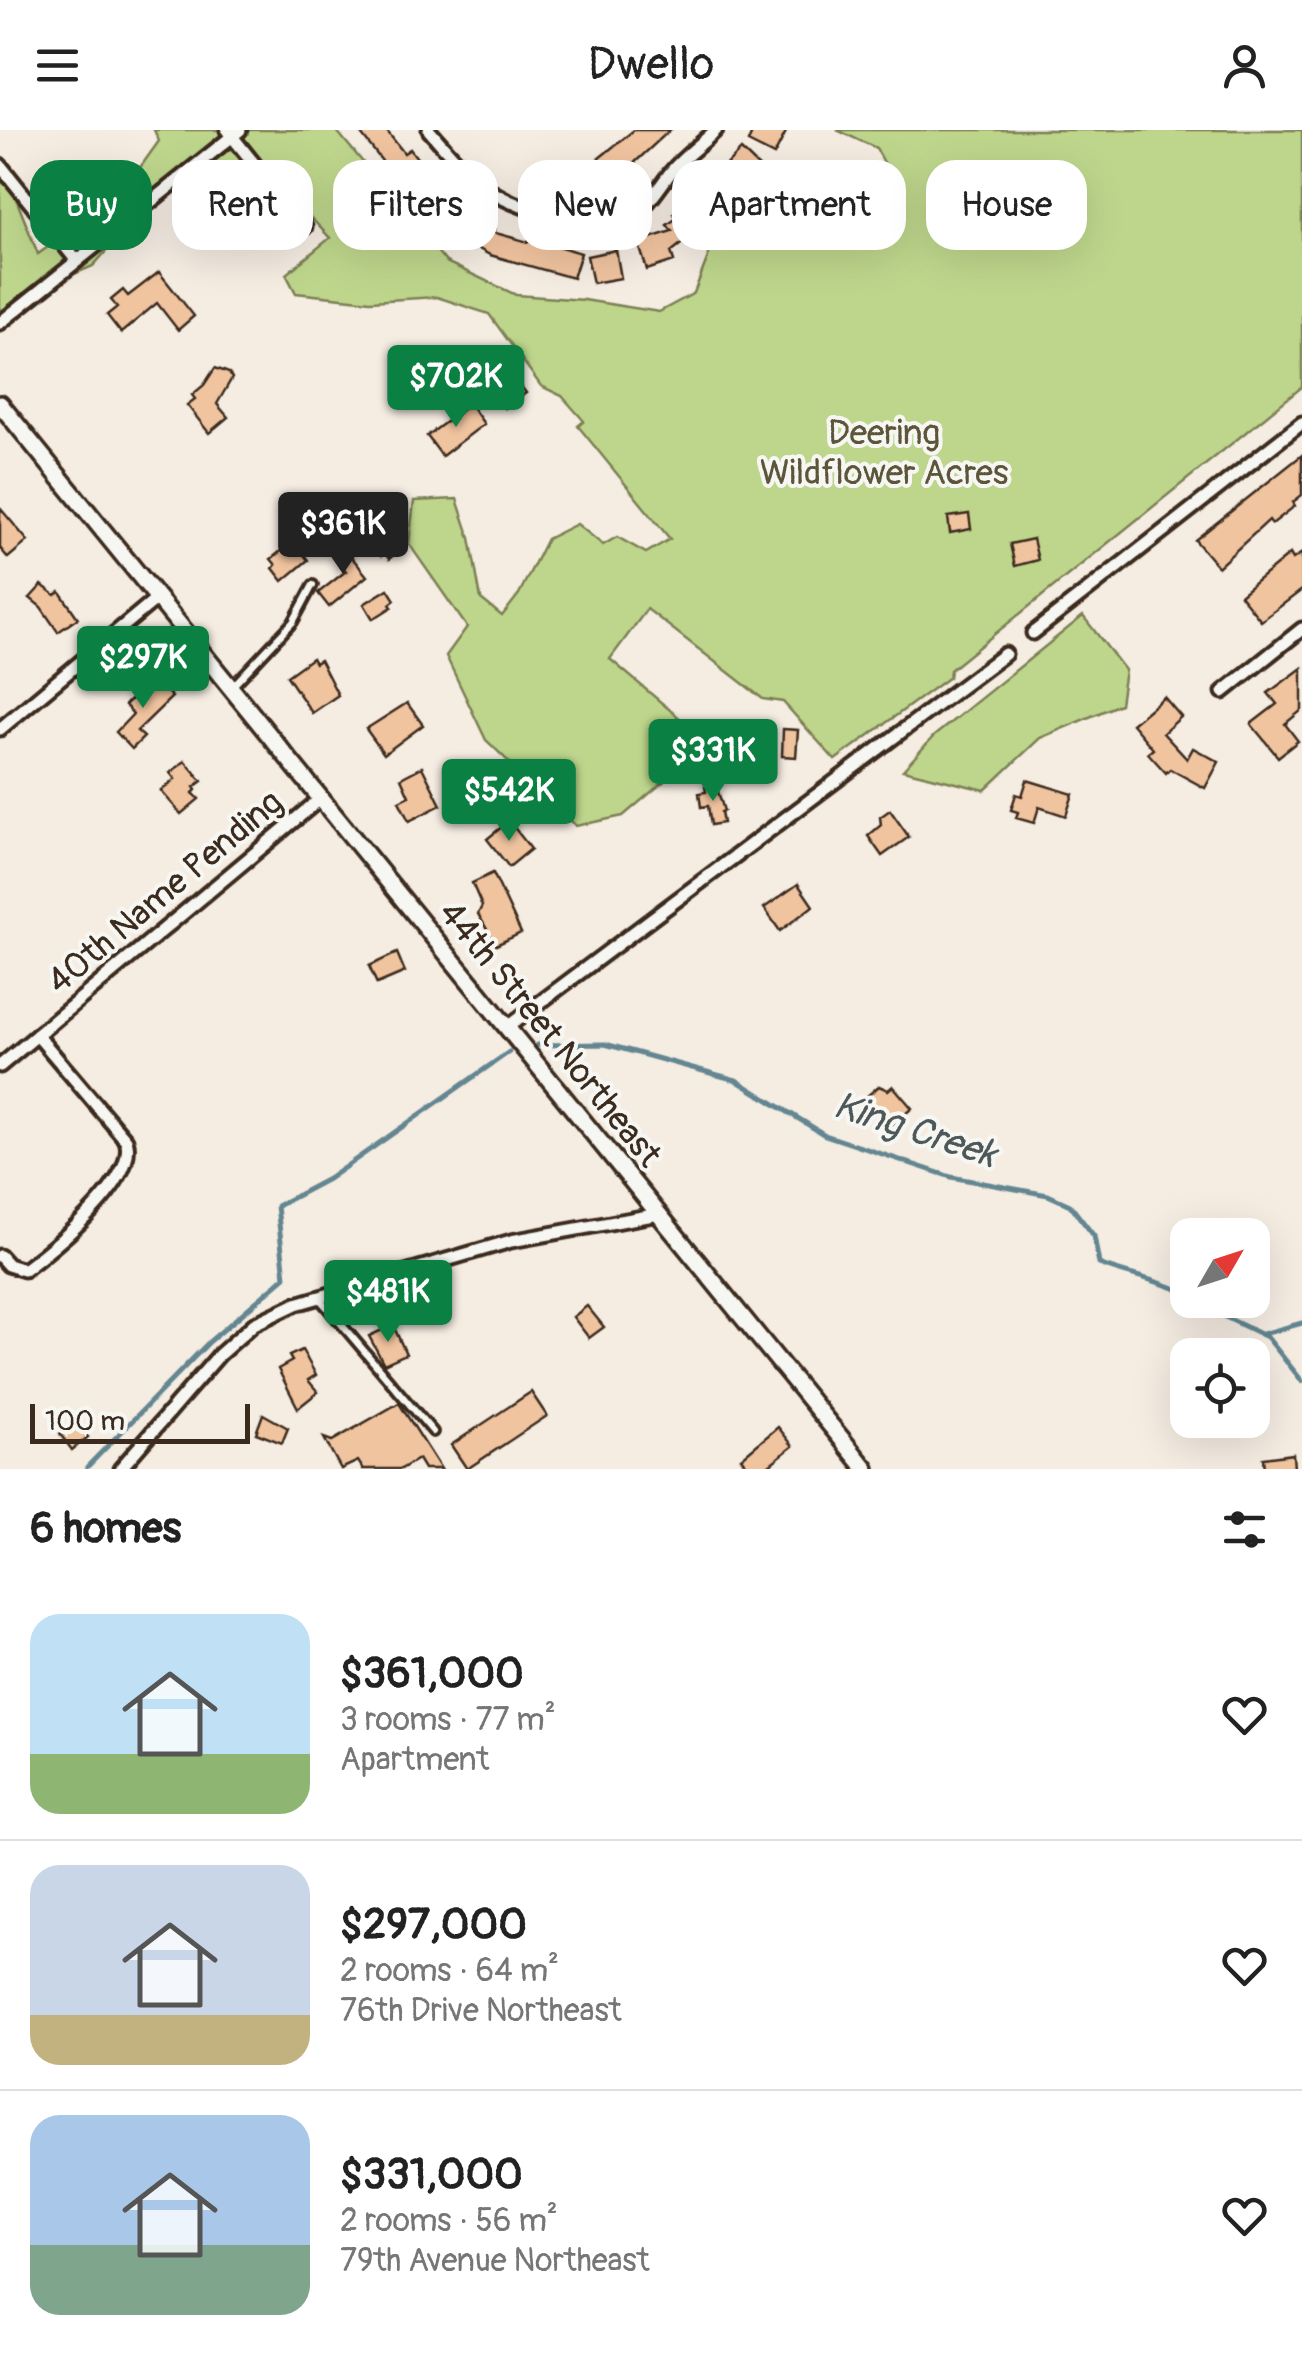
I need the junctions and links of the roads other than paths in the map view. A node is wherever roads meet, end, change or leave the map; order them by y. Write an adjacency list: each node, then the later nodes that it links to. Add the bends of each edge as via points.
1 (429, 130): 2 (street, via 501,200 532,212 602,221 644,206)
2 (716, 130)
3 (233, 132): 4 (street); 6 (street)
4 (254, 160)
5 (0, 164): 6 (street)
6 (77, 261): 7 (street)
7 (0, 324)
8 (0, 404): 11 (street, 44th Street Northeast)
9 (1302, 423): 13 (street)
10 (313, 585): 15 (lane, via 293,622)
11 (157, 598): 15 (street, 44th Street Northeast); 17 (street)
12 (1302, 629): 16 (street)
13 (1033, 633)
14 (1004, 654): 19 (street)
15 (230, 688): 18 (street, 44th Street Northeast)
16 (1223, 692)
17 (0, 729)
18 (320, 799): 19 (street, 44th Street Northeast); 20 (street, 40th Name Pending)
19 (506, 1028): 22 (street, 44th Street Northeast)
20 (37, 1035): 21 (street, 40th Name Pending); 23 (street, via 130,1150 126,1166 82,1222 46,1254 24,1270)
21 (0, 1066)
22 (659, 1214): 24 (street, via 511,1240); 27 (street, 44th Street Northeast)
23 (0, 1256)
24 (318, 1297): 25 (lane); 26 (street, via 242,1334)
25 (434, 1432)
26 (120, 1469)
27 (866, 1469)

